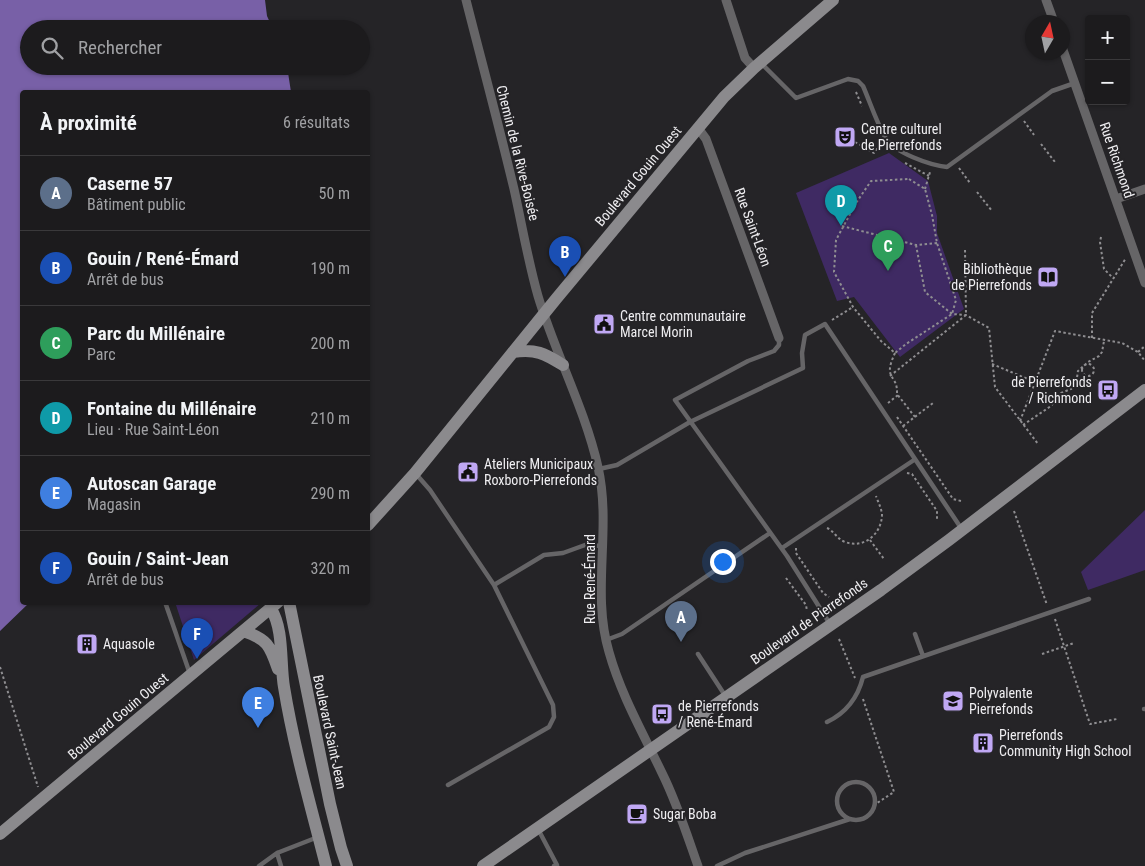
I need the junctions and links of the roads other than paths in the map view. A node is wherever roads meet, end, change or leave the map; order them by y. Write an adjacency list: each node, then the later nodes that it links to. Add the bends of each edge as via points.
1 (466, 0): 13 (street, Chemin de la Rive-Boisée)
2 (726, 0): 7 (street, via 745,58)
3 (833, 0): 7 (street, Boulevard Gouin Ouest)
4 (1046, 0): 5 (street)
5 (1051, 15)
6 (1067, 60): 8 (street, Rue Richmond)
7 (757, 66): 8 (lane, via 796,98 848,79 858,80 885,138 894,147 932,165 948,167 1052,91); 9 (street, Boulevard Gouin Ouest)
8 (1075, 83): 11 (street, Rue Richmond)
9 (698, 128): 13 (street, Boulevard Gouin Ouest); 14 (street, Rue Saint-Léon, via 706,138)
10 (1145, 189): 11 (street)
11 (1116, 199): 12 (street, Rue Richmond)
12 (1145, 283)
13 (545, 313): 15 (street, Boulevard Gouin Ouest); 16 (street, Rue René-Émard)
14 (779, 338): 18 (lane, via 779,345 774,351 748,361 675,400)
15 (513, 352): 16 (street, via 539,352); 21 (street, Boulevard Gouin Ouest)
16 (563, 364): 20 (street, Rue René-Émard)
17 (1145, 390): 23 (street, Boulevard de Pierrefonds)
18 (690, 422): 19 (lane, via 803,368 805,335 824,324); 20 (lane, via 616,465); 24 (lane)
19 (914, 460): 23 (lane); 26 (lane)
20 (598, 469): 25 (street, Rue René-Émard, via 604,512)
21 (415, 473): 22 (street, Boulevard Gouin Ouest); 27 (lane)
22 (370, 523)
23 (962, 529): 32 (street, Boulevard de Pierrefonds)
24 (770, 533): 26 (lane); 35 (lane, via 622,634)
25 (603, 546): 27 (lane, via 585,545 544,556); 35 (street, Rue René-Émard, via 601,608)
26 (782, 548): 32 (lane)
27 (494, 585): 43 (lane, via 553,705 554,717 549,728)
28 (1089, 599): 37 (lane)
29 (166, 605): 38 (lane)
30 (290, 605): 52 (street, Boulevard Saint-Jean, via 328,795)
31 (275, 606): 33 (street, Boulevard Gouin Ouest); 39 (street)
32 (831, 625): 40 (street, Boulevard de Pierrefonds)
33 (243, 631): 38 (street, Boulevard Gouin Ouest); 39 (street, via 266,642)
34 (914, 634): 37 (lane)
35 (606, 640): 42 (street, Rue René-Émard, via 620,683)
36 (698, 654): 40 (lane)
37 (923, 656): 41 (lane, via 863,677 860,690 841,716)
38 (190, 675): 46 (street, Boulevard Gouin Ouest)
39 (284, 685): 47 (street)
40 (726, 697): 42 (street, Boulevard de Pierrefonds)
41 (828, 722)
42 (651, 749): 45 (street, Boulevard de Pierrefonds); 55 (street, Rue René-Émard, via 678,809)
43 (448, 785)
44 (850, 819): 44 (lane, via 840,812 838,794 846,785 858,782 869,787 874,805 868,815); 56 (lane, via 745,853)
45 (537, 828): 53 (street, Boulevard de Pierrefonds); 54 (lane)
46 (0, 834)
47 (318, 837): 48 (lane); 51 (street)
48 (277, 852): 49 (lane); 50 (lane)
49 (259, 866)
50 (281, 866)
51 (326, 866)
52 (347, 866)
53 (483, 866)
54 (556, 866)
55 (698, 866)
56 (717, 866)

